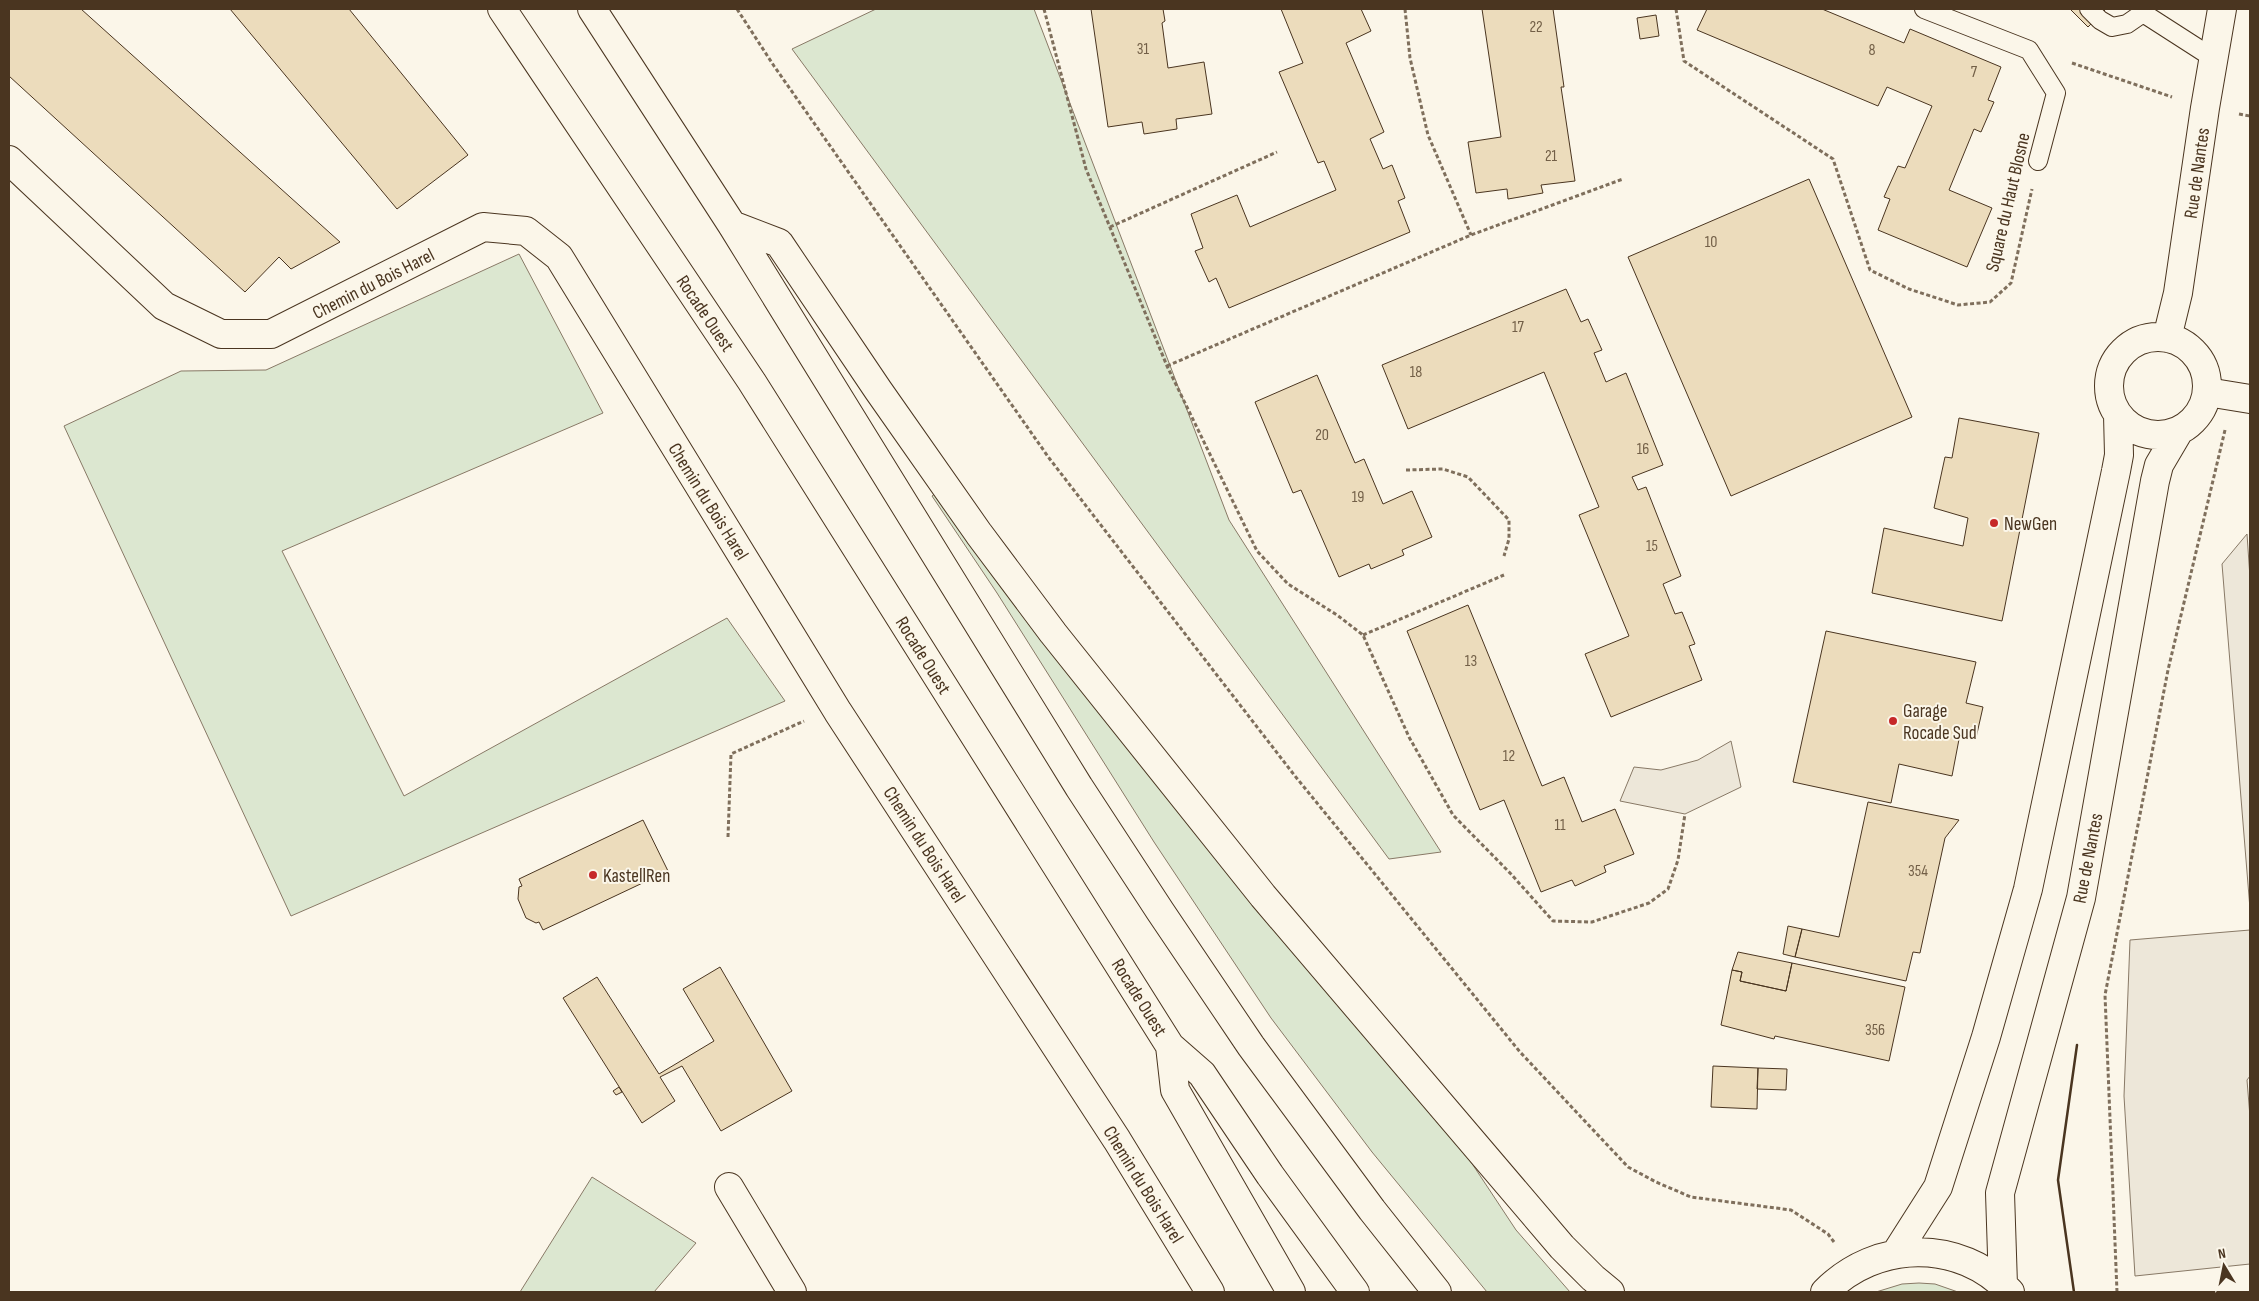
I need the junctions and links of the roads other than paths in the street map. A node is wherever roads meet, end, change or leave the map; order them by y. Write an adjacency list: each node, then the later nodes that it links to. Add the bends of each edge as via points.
1 (502, 9): 15 (main road, Rocade Ouest, via 752,382)
2 (592, 9): 10 (main road)
3 (1924, 9): 9 (lane, Square du Haut Blosne, via 2029,50 2056,93)
4 (2089, 9): 6 (lane, via 2112,27 2127,24)
5 (2222, 9): 7 (main road, Rue de Nantes)
6 (2143, 10): 7 (lane)
7 (2213, 58): 11 (main road, Rue de Nantes, via 2178,293)
8 (9, 160): 20 (main road, Chemin du Bois Harel, via 164,306 221,334 271,334 483,227 526,231 559,257 838,712 1117,1140)
9 (2038, 161)
10 (732, 225): 23 (main road, via 1079,787 1160,911 1251,1046); 24 (main road, via 779,244 979,534 1078,664 1263,896 1562,1248)
11 (2167, 338): 12 (main road, via 2192,351 2206,377); 13 (main road, via 2150,338 2134,343 2121,353 2112,368 2109,384 2111,400)
12 (2230, 395): 14 (main road, via 2202,408)
13 (2118, 415): 14 (main road, via 2130,427 2146,434); 17 (main road, via 2116,471 2028,889 1986,1037 1938,1187)
14 (2179, 431): 18 (main road, Rue de Nantes, via 2159,465 2081,898 2000,1193)
15 (1170, 1046): 21 (main road, via 1175,1090); 22 (main road, Rocade Ouest, via 1202,1074)
16 (729, 1187): 19 (main road)
17 (1896, 1253): 18 (main road, via 1919,1251 1964,1261 1985,1271); 25 (main road, via 1852,1270)
18 (2007, 1289)
19 (792, 1292)
20 (1210, 1292)
21 (1291, 1292)
22 (1354, 1292)
23 (1437, 1292)
24 (1610, 1292)
25 (1825, 1292)

